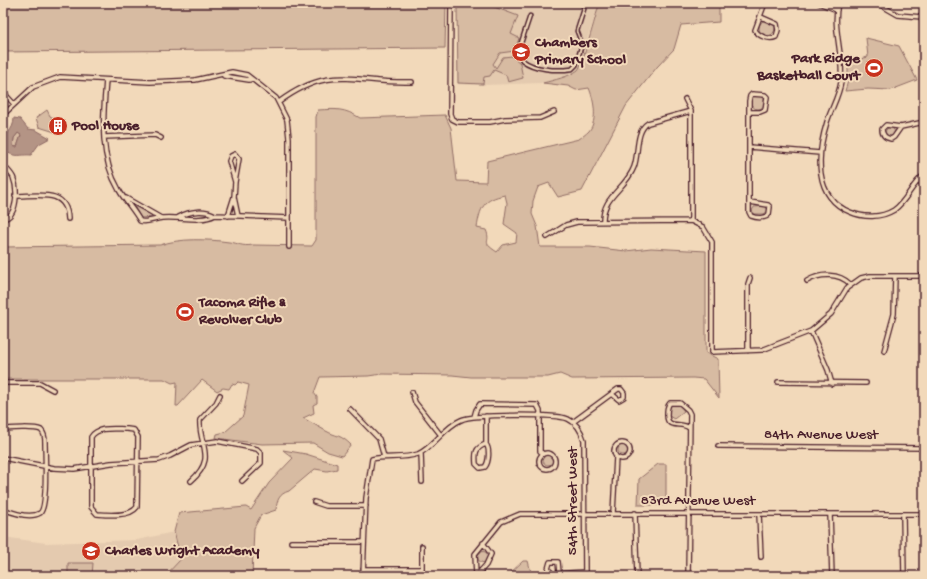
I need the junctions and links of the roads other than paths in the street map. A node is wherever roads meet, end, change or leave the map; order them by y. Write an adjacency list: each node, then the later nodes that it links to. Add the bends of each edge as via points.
1 (451, 3): 20 (street, via 452,119 458,122 540,118)
2 (582, 3): 9 (street, via 584,9 577,31 582,44 576,65 572,69 555,70 530,65 522,60 519,49)
3 (765, 3): 10 (street)
4 (819, 3): 8 (street)
5 (838, 3): 8 (street)
6 (877, 3): 11 (street, via 898,14)
7 (924, 6): 11 (street)
8 (836, 10): 29 (street, via 841,82 827,122)
9 (530, 16)
10 (760, 17): 10 (street, via 777,24 776,36 770,39 756,32)
11 (922, 17): 12 (street)
12 (924, 28)
13 (106, 80): 17 (street, via 167,82 224,76 237,72 247,75); 18 (street, via 68,76 54,78 33,87); 26 (street)
14 (412, 82): 17 (street, via 333,77 304,86)
15 (3, 92): 18 (street)
16 (685, 100): 19 (street)
17 (279, 102): 42 (street, via 289,132)
18 (14, 104): 22 (street)
19 (691, 111): 45 (street); 46 (street, via 648,123 642,128 635,166 606,204)
20 (554, 112)
21 (749, 112): 21 (street, via 752,94 767,97 766,110); 28 (street)
22 (3, 115)
23 (924, 122): 24 (street); 25 (street)
24 (901, 127): 24 (street, via 886,125 882,133 891,139)
25 (924, 128)
26 (104, 137): 27 (street, via 155,135); 34 (street, via 109,168)
27 (161, 138)
28 (749, 147): 29 (street); 36 (street)
29 (820, 153): 31 (street, via 820,173 828,193 843,209 860,215 876,216 895,209)
30 (3, 165): 33 (street, via 14,179)
31 (924, 176)
32 (235, 182): 32 (street, via 239,163 239,156 235,154 229,161); 35 (street)
33 (15, 196): 43 (street, via 12,214); 44 (street, via 57,197 68,207)
34 (124, 197): 41 (street); 41 (street, via 140,221)
35 (234, 197): 38 (street); 39 (street)
36 (750, 202): 36 (street, via 768,205 769,214 766,217 751,216)
37 (215, 215): 38 (street); 40 (street, via 210,218); 40 (street, via 209,211 186,213)
38 (228, 216): 39 (street)
39 (238, 216): 42 (street)
40 (179, 217): 41 (street)
41 (162, 218)
42 (289, 218): 48 (street)
43 (3, 219)
44 (68, 219)
45 (691, 221): 46 (street); 55 (street, via 703,227 712,242 712,352)
46 (603, 222): 47 (street, via 571,223)
47 (547, 237)
48 (289, 247)
49 (895, 276): 50 (street); 53 (street, via 870,276); 56 (street, via 894,314)
50 (924, 276)
51 (750, 278): 55 (street)
52 (808, 281): 53 (street, via 817,276 838,276)
53 (850, 284): 54 (street, via 831,314)
54 (811, 331): 55 (street, via 772,347); 60 (street)
55 (748, 351)
56 (884, 351)
57 (778, 382): 60 (street)
58 (3, 383): 61 (street, via 40,383)
59 (866, 383): 60 (street)
60 (832, 384)
61 (53, 390)
62 (412, 392): 72 (street, via 416,402)
63 (612, 394): 69 (street)
64 (220, 395): 73 (street, via 200,420)
65 (350, 409): 79 (street, via 379,440)
66 (486, 416): 67 (street); 68 (street); 74 (street)
67 (474, 417): 68 (street, via 480,404 488,404 537,405 540,408); 72 (street, via 460,420)
68 (540, 417): 69 (street, via 560,417); 78 (street, via 540,451)
69 (573, 422): 91 (street, 54th Street West, via 584,440)
70 (689, 428): 70 (street, via 669,423 667,416 670,403 678,402 688,410); 94 (street)
71 (3, 430): 83 (street, via 41,430 45,440)
72 (440, 434): 77 (street)
73 (204, 442): 82 (street, via 187,447 165,459); 85 (street, via 203,465); 86 (street, via 222,441 257,449 261,453 260,463)
74 (486, 444): 74 (street, via 478,447 476,451 476,464 480,468 487,464)
75 (718, 446): 76 (street, 84th Avenue West)
76 (924, 448)
77 (421, 453): 79 (street, via 410,457); 87 (street)
78 (543, 454): 78 (street, via 550,453 554,456 552,467 547,468 541,464)
79 (384, 457): 89 (street, via 372,459)
80 (616, 457): 80 (street, via 614,451 617,446 624,443 628,446 630,452 627,456 620,460); 92 (street)
81 (3, 458): 83 (street)
82 (137, 463): 84 (street, via 111,463); 84 (street, via 137,432 103,430 96,431 90,439); 84 (street, via 136,509 131,512 108,514 94,512 91,507)
83 (45, 466): 84 (street, via 69,470); 90 (street, via 44,508 39,513 19,514)
84 (91, 467)
85 (191, 481)
86 (242, 481)
87 (422, 482)
88 (314, 502): 89 (street, via 326,506)
89 (366, 506): 100 (street)
90 (3, 510)
91 (585, 513): 92 (street, 83rd Avenue West); 101 (street, 83rd Avenue West, via 514,515 501,522); 106 (street, 54th Street West)
92 (613, 513): 93 (street, 83rd Avenue West)
93 (636, 513): 94 (street, 83rd Avenue West); 109 (street)
94 (688, 513): 95 (street, 83rd Avenue West); 110 (street)
95 (759, 514): 96 (street, 83rd Avenue West); 103 (street)
96 (830, 514): 97 (street, 83rd Avenue West); 111 (street)
97 (903, 514): 98 (street, 83rd Avenue West); 112 (street)
98 (924, 514)
99 (291, 542): 100 (street)
100 (364, 542): 104 (street)
101 (483, 543): 108 (street, 83rd Avenue West, via 475,554); 108 (street, 83rd Avenue West, via 491,554 486,565)
102 (422, 546): 104 (street, via 422,569)
103 (761, 557)
104 (363, 570): 107 (street)
105 (560, 573): 106 (street)
106 (585, 574)
107 (363, 576)
108 (476, 576)
109 (637, 576)
110 (688, 576)
111 (832, 576)
112 (904, 576)

